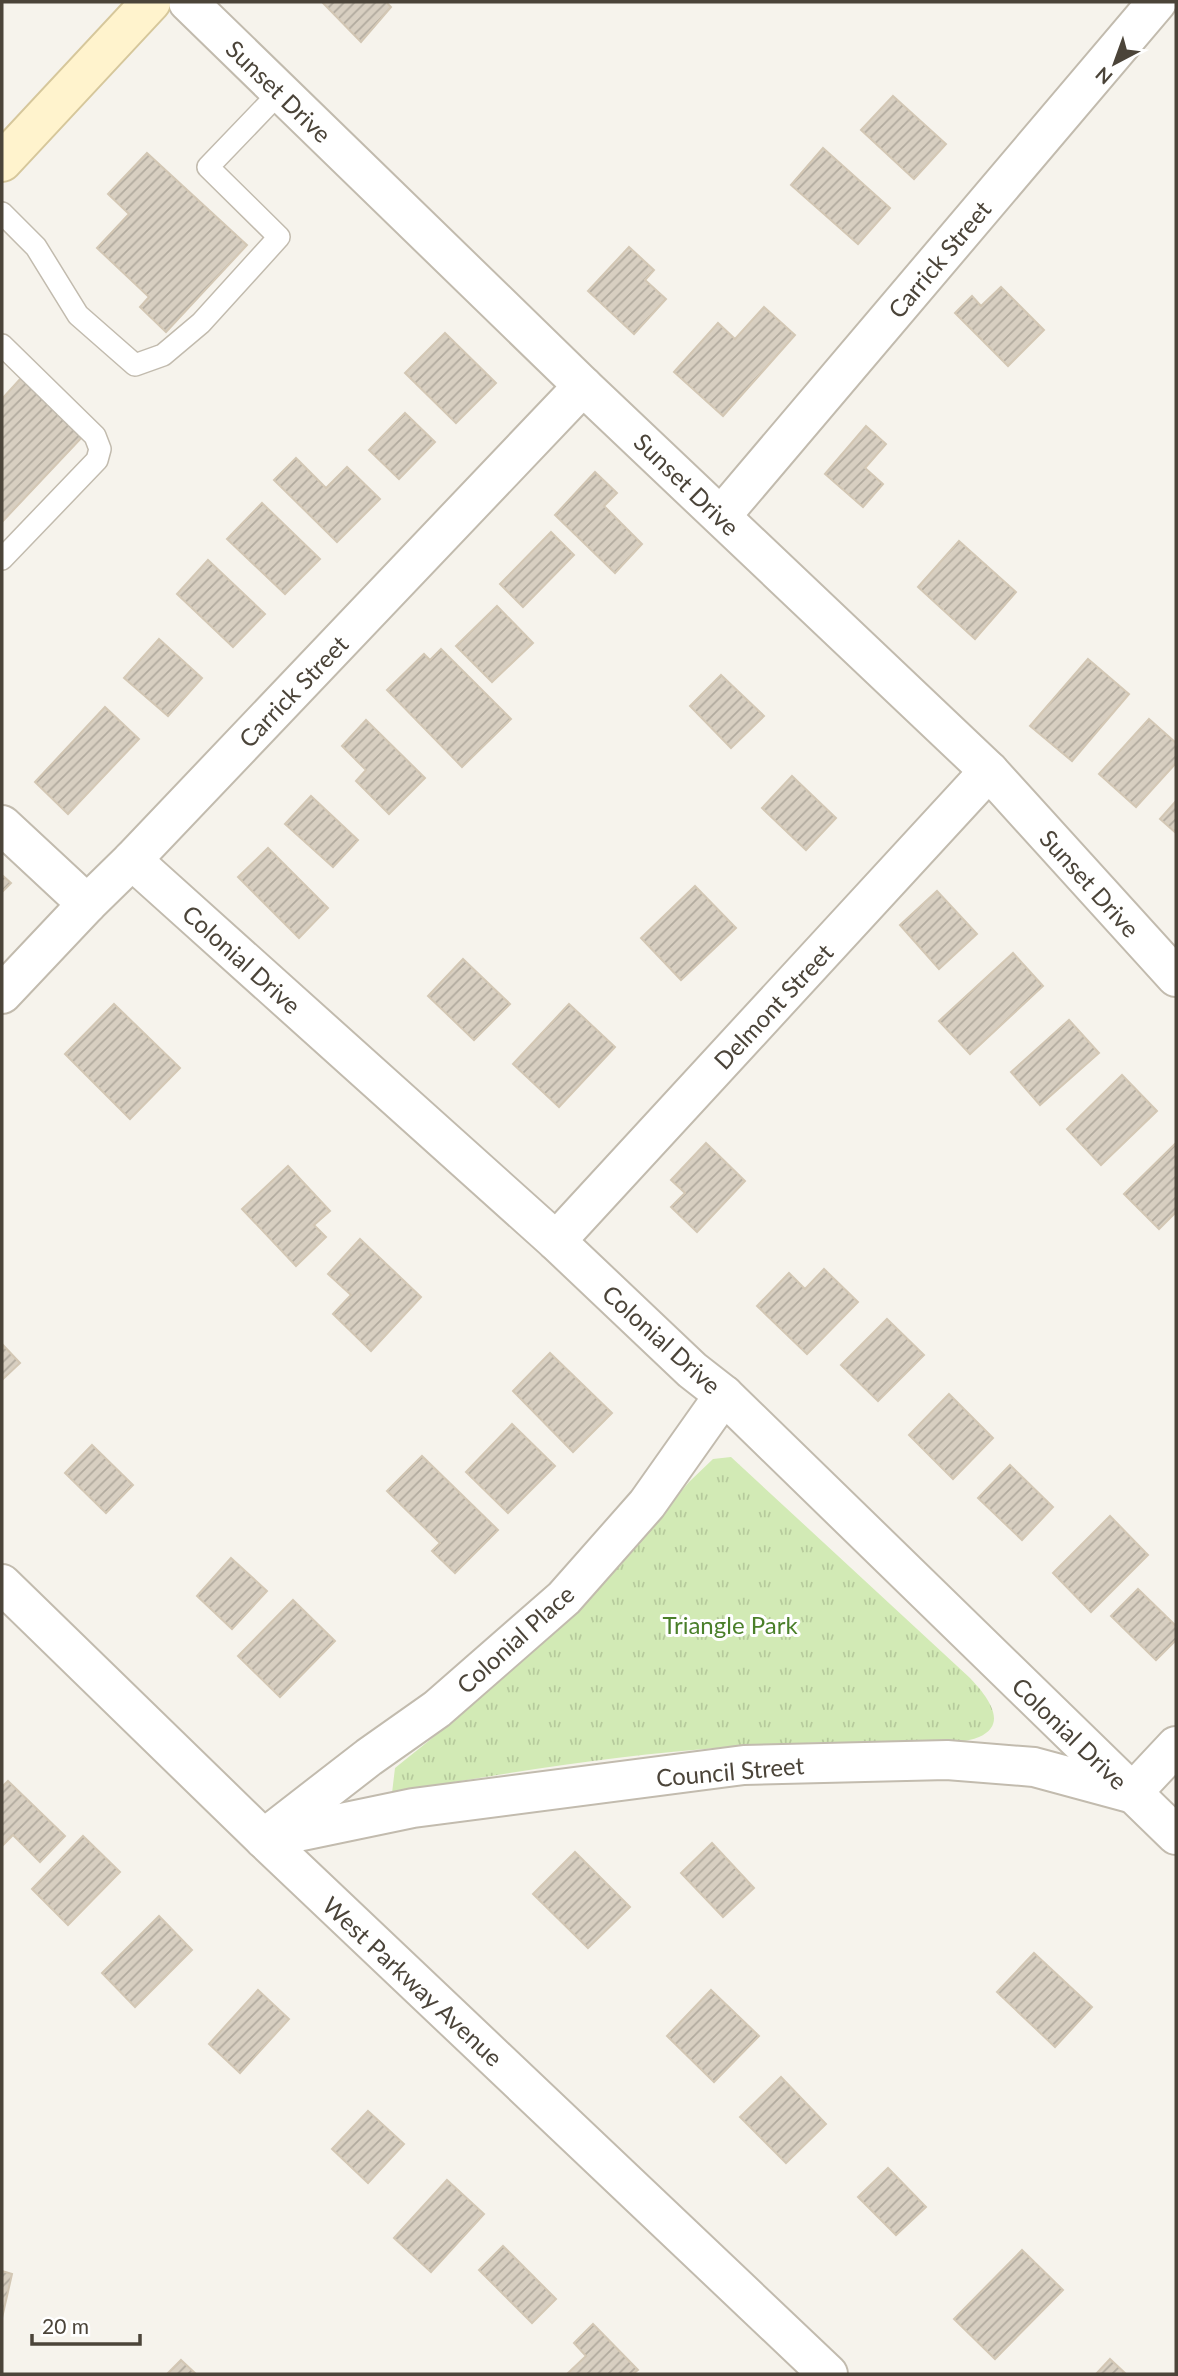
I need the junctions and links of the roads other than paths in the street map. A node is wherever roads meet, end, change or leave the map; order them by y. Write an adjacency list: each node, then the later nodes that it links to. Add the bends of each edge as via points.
1 (150, 2): 5 (main road)
2 (188, 2): 4 (street, Sunset Drive)
3 (1157, 2): 9 (street, Carrick Street)
4 (281, 92): 6 (lane, via 208,167 279,237 201,323 163,355 135,365 78,315 36,247); 8 (street, Sunset Drive)
5 (2, 162)
6 (2, 213)
7 (2, 345): 10 (lane, via 95,436 100,449 97,460)
8 (583, 386): 9 (street, Sunset Drive); 13 (street, Carrick Street)
9 (720, 516): 11 (street, Sunset Drive)
10 (2, 559)
11 (989, 771): 15 (street, Sunset Drive); 17 (street, Delmont Street)
12 (2, 825): 14 (street)
13 (132, 860): 14 (street, Carrick Street); 17 (street, Colonial Drive)
14 (87, 904): 16 (street, Carrick Street)
15 (1173, 967)
16 (2, 994)
17 (556, 1241): 18 (street, Colonial Drive)
18 (724, 1395): 21 (street, Colonial Drive); 23 (street, Colonial Place, via 647,1504 564,1598 438,1709)
19 (2, 1584): 23 (street, West Parkway Avenue)
20 (1176, 1746): 21 (street)
21 (1132, 1793): 22 (street, Colonial Drive); 23 (street, Council Street, via 1034,1767 947,1760 744,1766 413,1808)
22 (1176, 1835)
23 (264, 1839): 24 (street, West Parkway Avenue)
24 (828, 2374)

